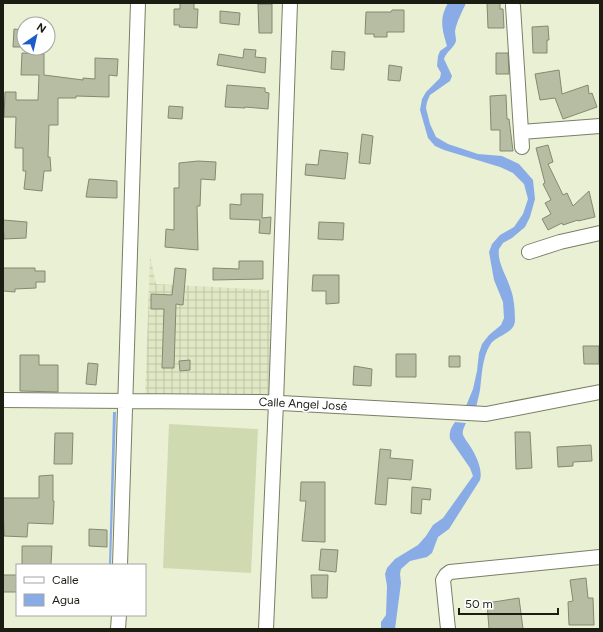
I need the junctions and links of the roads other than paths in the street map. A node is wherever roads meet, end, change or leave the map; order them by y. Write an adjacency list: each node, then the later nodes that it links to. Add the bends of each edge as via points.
1 (138, 3): 11 (street)
2 (290, 3): 12 (street)
3 (513, 6): 5 (street)
4 (600, 126): 5 (street)
5 (521, 132): 6 (street)
6 (522, 147)
7 (600, 233): 8 (street)
8 (528, 252)
9 (600, 392): 12 (street, Calle Angel José, via 486,414)
10 (3, 400): 11 (street, Calle Angel José)
11 (125, 401): 12 (street, Calle Angel José); 14 (street)
12 (276, 403): 17 (street)
13 (600, 561): 18 (street, via 450,572 443,580)
14 (120, 564)
15 (119, 616): 16 (street)
16 (118, 629)
17 (266, 629)
18 (448, 629)

